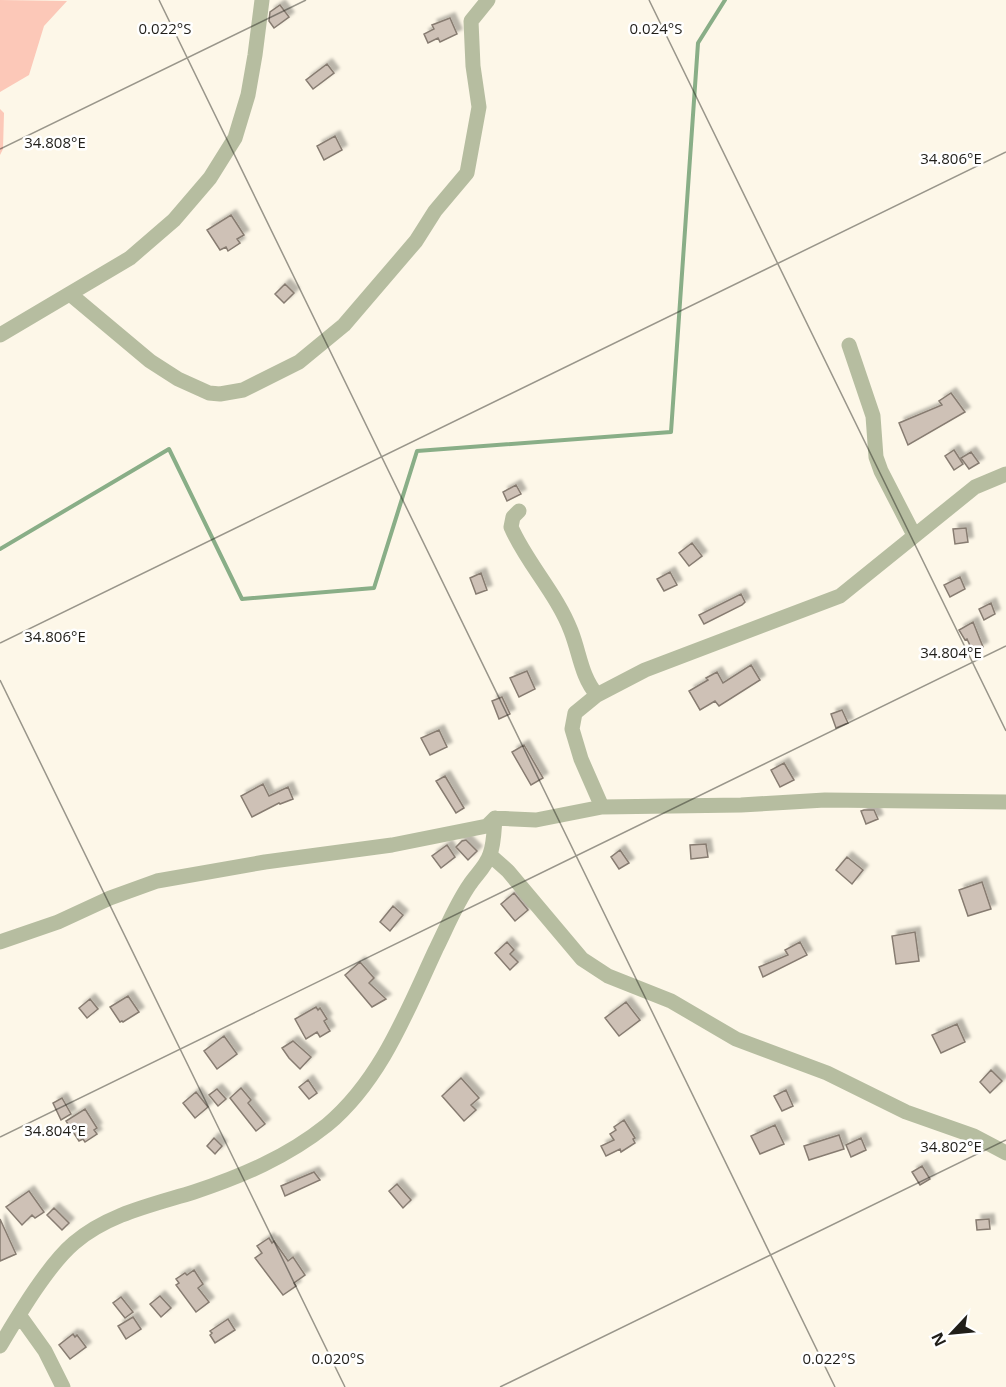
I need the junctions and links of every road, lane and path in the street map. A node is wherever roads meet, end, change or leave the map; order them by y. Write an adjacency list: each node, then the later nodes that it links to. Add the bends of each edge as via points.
1 (262, 0): 3 (street, via 251,75 235,138 210,178 174,220 130,258)
2 (488, 0): 3 (street, via 471,21 479,107 467,173 416,241 344,325 309,356 243,390 209,393 150,362)
3 (70, 294): 4 (street)
4 (0, 335)
5 (849, 345): 8 (street, via 873,416 876,457)
6 (1006, 474): 8 (street, via 975,487)
7 (519, 510): 9 (street, via 511,526 514,535 571,631 587,683)
8 (915, 535): 9 (street, via 840,596 645,670)
9 (597, 695): 11 (street, via 575,712 572,729)
10 (1006, 802): 11 (street, via 825,800)
11 (602, 807): 12 (street, via 536,820)
12 (495, 818): 13 (street); 14 (street, via 487,826 392,845 158,881)
13 (490, 855): 15 (street, via 575,951 608,976 671,1001 736,1039 827,1073 906,1112 974,1136); 16 (street, via 451,917 404,1020 369,1079 327,1125 281,1157 243,1174 122,1214 95,1227 72,1244 50,1270)
14 (0, 942)
15 (1006, 1153)
16 (20, 1316): 17 (street); 18 (street, via 45,1350)
17 (2, 1336)
18 (63, 1387)

